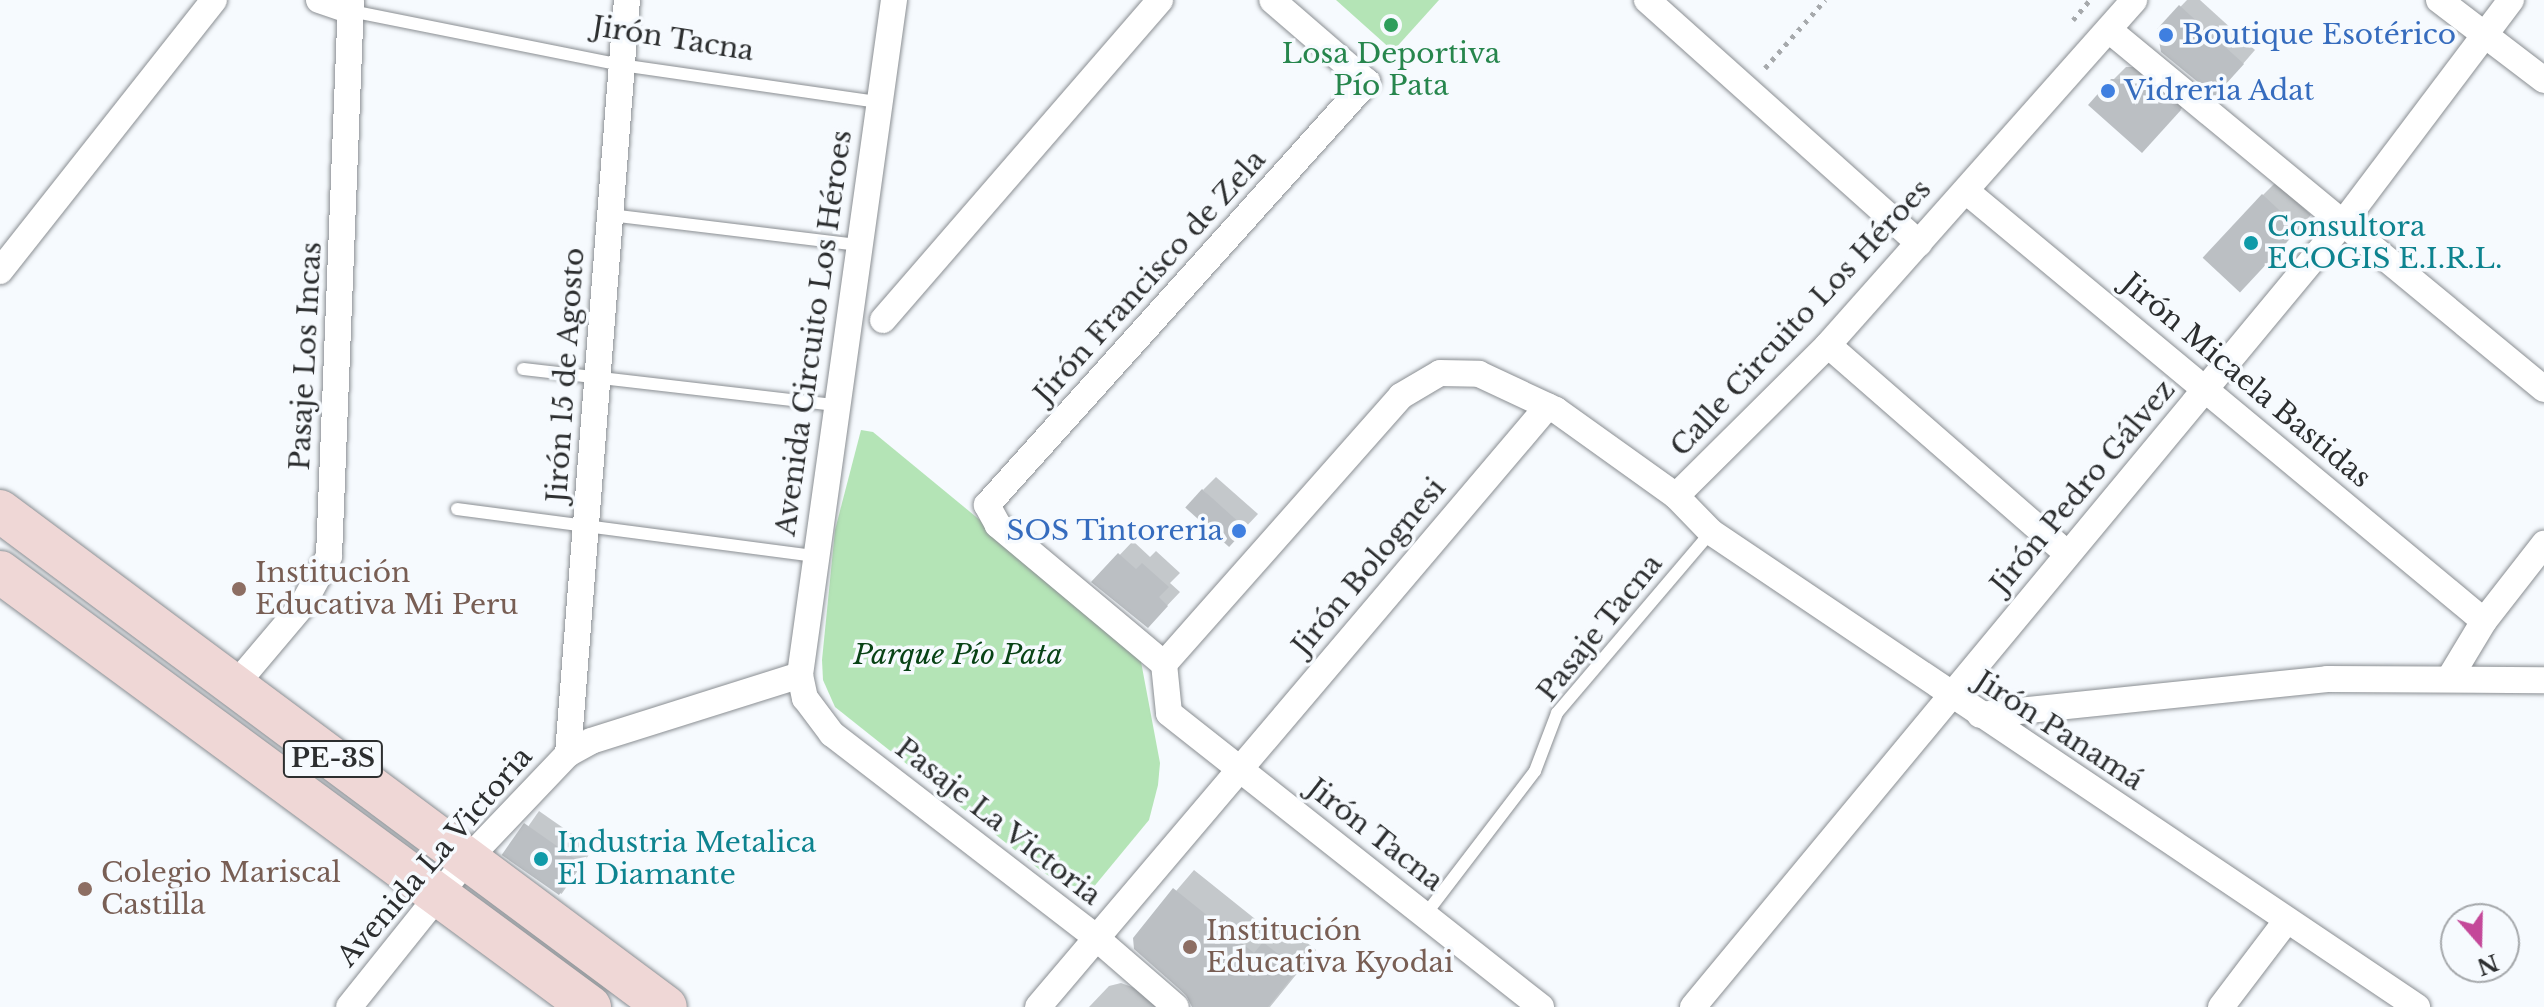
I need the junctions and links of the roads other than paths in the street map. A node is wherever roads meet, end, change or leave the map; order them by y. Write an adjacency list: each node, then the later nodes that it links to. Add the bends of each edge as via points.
1 (214, 0): 22 (street)
2 (319, 0): 11 (street, Jirón Tacna)
3 (627, 0): 14 (street, Jirón 15 de Agosto)
4 (894, 0): 16 (street, Avenida Circuito Los Héroes)
5 (1160, 0): 23 (street)
6 (1272, 0): 41 (street, Jirón Francisco de Zela, via 1367,82 987,505 992,515)
7 (1647, 0): 20 (street)
8 (2134, 0): 12 (street, Calle Circuito Los Héroes)
9 (2439, 0): 13 (street)
10 (2511, 0): 13 (street, Jirón Pedro Gálvez)
11 (351, 6): 14 (lane, Jirón Tacna); 45 (street, Pasaje Los Incas, via 329,556 302,606)
12 (2109, 30): 17 (street, Calle Circuito Los Héroes); 19 (street)
13 (2484, 34): 15 (street); 19 (street, Jirón Pedro Gálvez)
14 (621, 65): 16 (lane, Jirón Tacna); 18 (street, Jirón 15 de Agosto)
15 (2544, 80)
16 (879, 102): 21 (street, Avenida Circuito Los Héroes)
17 (1966, 191): 20 (street, Calle Circuito Los Héroes); 27 (street, Jirón Micaela Bastidas)
18 (610, 215): 21 (lane); 26 (street, Jirón 15 de Agosto)
19 (2343, 223): 27 (street, Jirón Pedro Gálvez); 28 (street)
20 (1919, 243): 24 (street, Calle Circuito Los Héroes)
21 (857, 245): 29 (street, Avenida Circuito Los Héroes)
22 (0, 271)
23 (883, 320)
24 (1828, 345): 31 (street, Calle Circuito Los Héroes); 37 (street)
25 (523, 369): 26 (lane)
26 (598, 377): 29 (lane); 34 (street, Jirón 15 de Agosto)
27 (2206, 389): 37 (street, Jirón Pedro Gálvez); 40 (street, Jirón Micaela Bastidas)
28 (2544, 389)
29 (836, 405): 38 (street, Avenida Circuito Los Héroes)
30 (1548, 406): 31 (street, Calle Circuito Los Héroes); 41 (street, Calle Circuito Los Héroes, via 1463,370 1419,384 1401,396); 49 (street, Jirón Bolognesi)
31 (1676, 496): 35 (street, Jirón Panamá)
32 (457, 509): 34 (lane)
33 (0, 511): 45 (highway, PE-3S)
34 (586, 526): 38 (lane); 48 (street, Jirón 15 de Agosto)
35 (1711, 532): 46 (street, Jirón Panamá); 52 (lane, Pasaje Tacna, via 1557,713 1535,771)
36 (2544, 544): 40 (street)
37 (2068, 554): 46 (street, Jirón Pedro Gálvez)
38 (815, 556): 42 (street, Avenida Circuito Los Héroes)
39 (0, 572): 51 (highway, PE-3S)
40 (2484, 621): 43 (street)
41 (1164, 664): 49 (street, Jirón Tacna, via 1169,713)
42 (800, 675): 48 (street, Avenida La Victoria, via 591,741); 54 (street, Pasaje La Victoria, via 811,710 832,734)
43 (2449, 679): 44 (street); 47 (street, via 2327,679)
44 (2544, 680)
45 (236, 684): 50 (highway, PE-3S)
46 (1949, 697): 47 (street, Jirón Panamá); 61 (street, Jirón Pedro Gálvez)
47 (1980, 715): 53 (street, Jirón Panamá)
48 (568, 754): 50 (street, Avenida La Victoria)
49 (1240, 769): 52 (street, Jirón Tacna); 54 (street, Jirón Bolognesi)
50 (465, 862): 51 (street, Avenida La Victoria); 57 (highway, PE-3S)
51 (436, 898): 55 (street, Avenida La Victoria); 56 (highway, PE-3S)
52 (1425, 915): 60 (street, Jirón Tacna)
53 (2287, 920): 62 (street); 63 (street, Jirón Panamá)
54 (1094, 936): 58 (street, Jirón Bolognesi); 59 (street, Pasaje La Victoria)
55 (349, 1007)
56 (590, 1007)
57 (666, 1007)
58 (1038, 1007)
59 (1176, 1007)
60 (1541, 1007)
61 (1693, 1007)
62 (2221, 1007)
63 (2417, 1007)

